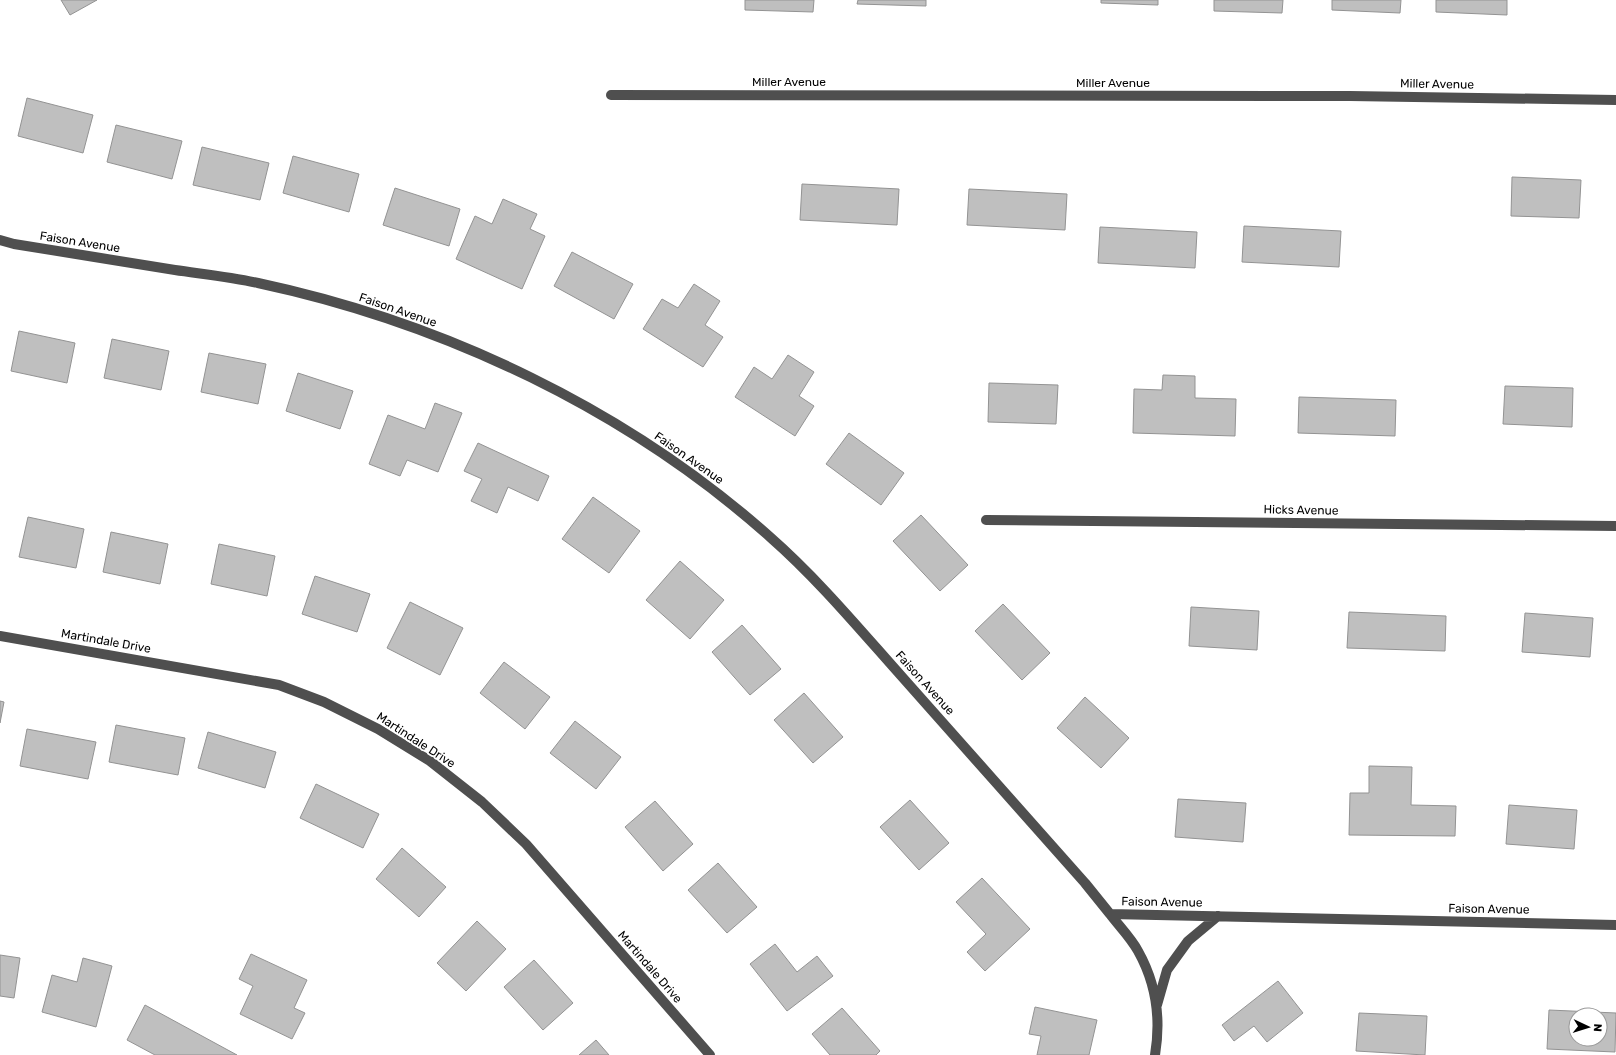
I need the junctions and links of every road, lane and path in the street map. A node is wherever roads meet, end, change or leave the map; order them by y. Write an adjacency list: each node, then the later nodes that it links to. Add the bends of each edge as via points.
1 (610, 95): 2 (street, Miller Avenue, via 1350,96)
2 (1616, 100)
3 (0, 240): 7 (street, Faison Avenue, via 258,283 351,307 420,330 504,365 603,417 657,450 716,492 772,538 836,603)
4 (986, 520): 5 (street, Hicks Avenue)
5 (1616, 526)
6 (0, 636): 11 (street, Martindale Drive, via 279,685 324,702 378,729 430,761 482,802 526,844)
7 (1110, 914): 8 (street, Faison Avenue); 10 (street, via 1138,950 1150,978)
8 (1218, 916): 9 (street, Faison Avenue); 10 (street, Faison Avenue, via 1188,941 1167,970)
9 (1616, 925)
10 (1157, 1007): 12 (street, via 1158,1035)
11 (710, 1055)
12 (1155, 1055)

